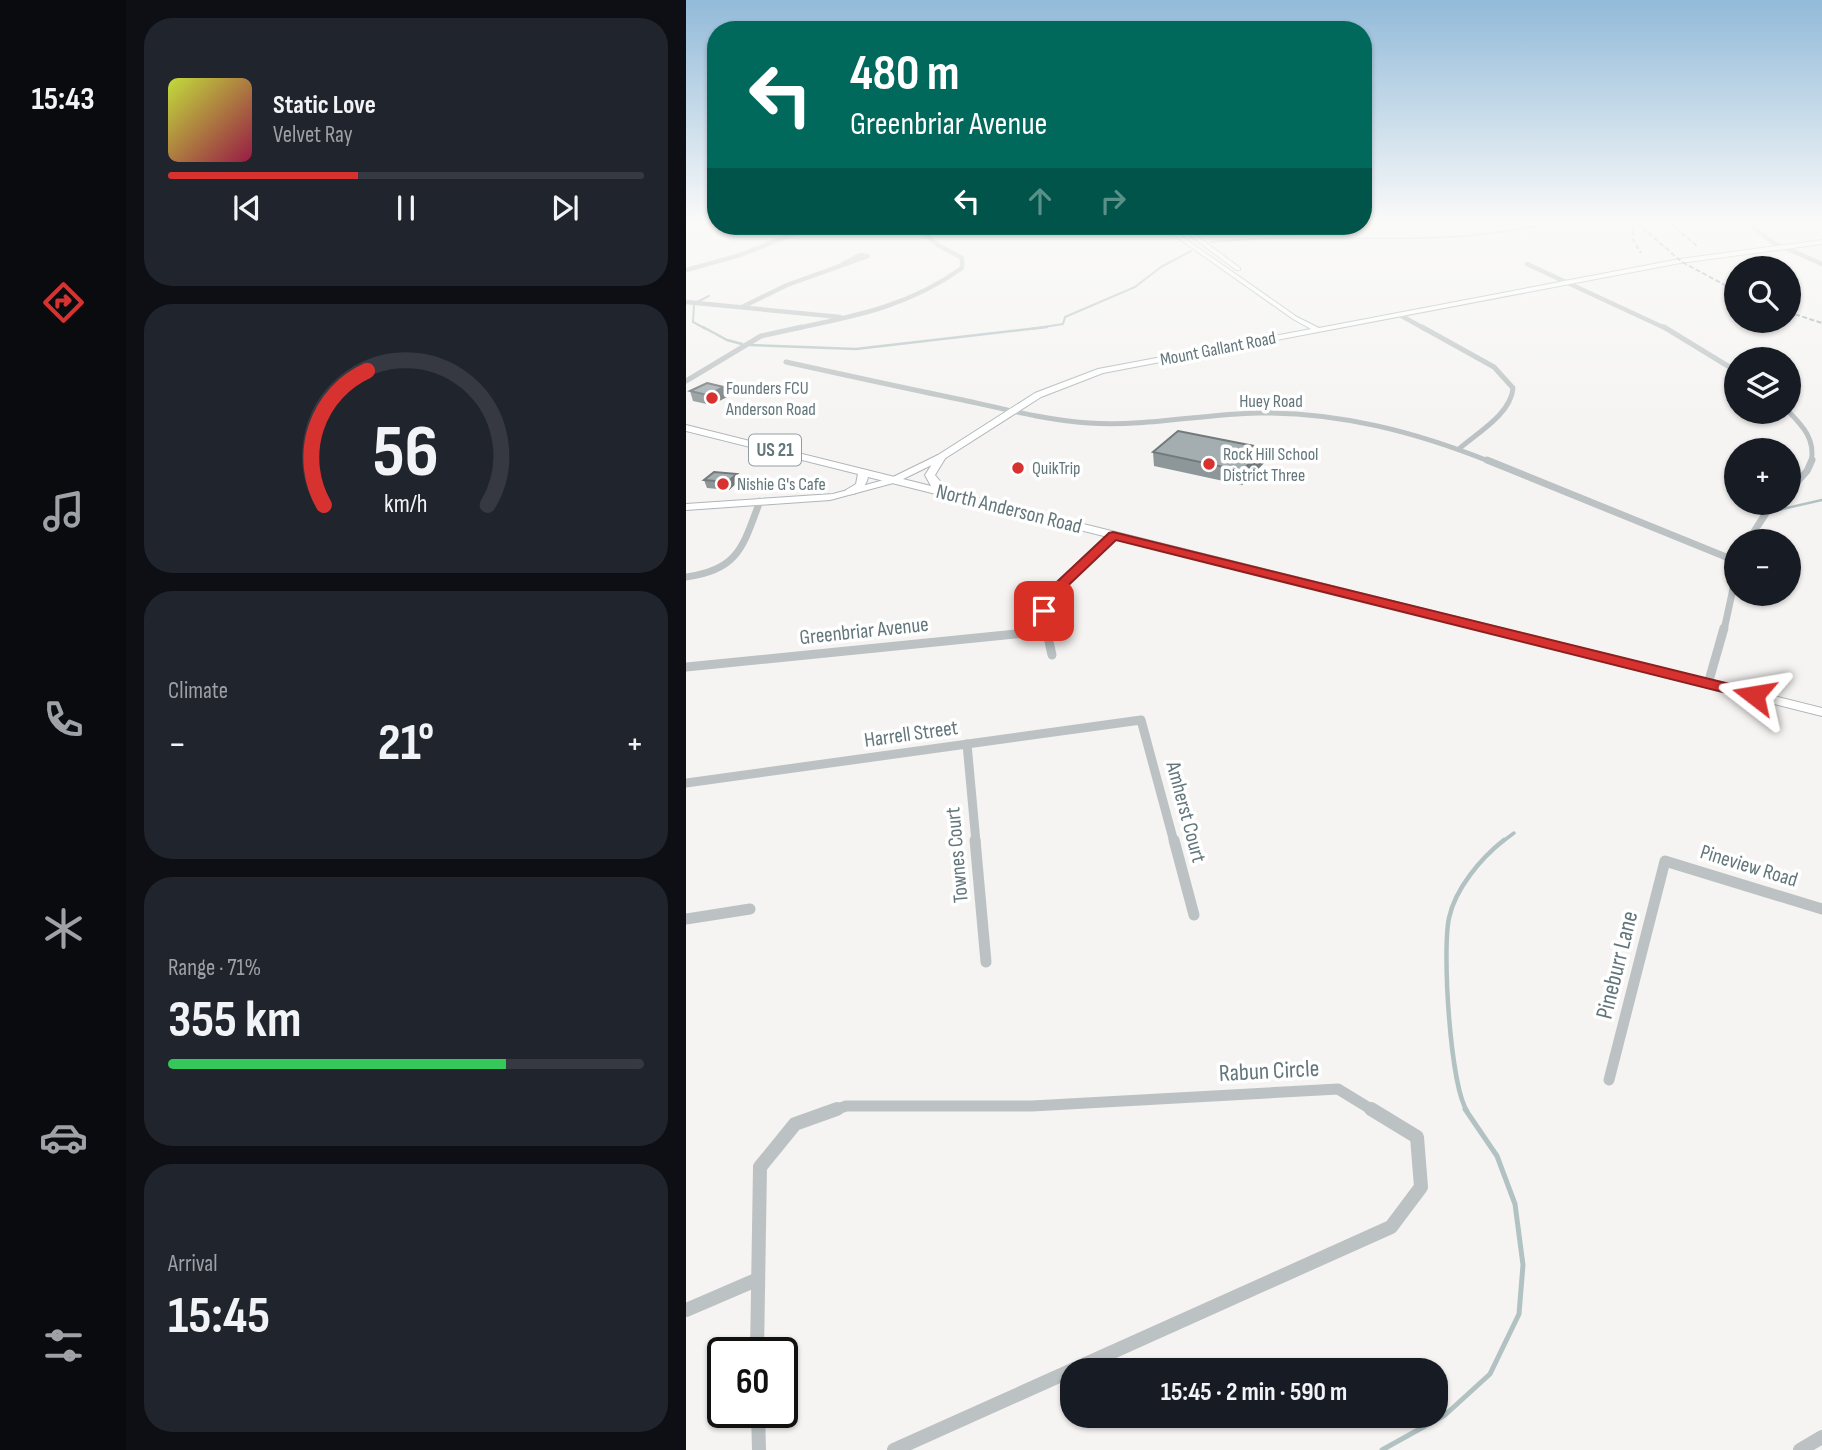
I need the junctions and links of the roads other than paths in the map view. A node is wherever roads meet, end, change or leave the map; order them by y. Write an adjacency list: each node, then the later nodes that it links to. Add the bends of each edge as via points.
1 (775, 291): 8 (street)
2 (924, 291): 10 (street)
3 (1256, 291): 11 (street)
4 (1265, 291): 11 (street)
5 (1523, 291): 9 (street, Mount Gallant Road)
6 (1588, 291): 14 (street, via 1668,328)
7 (686, 302): 8 (street)
8 (741, 308): 10 (street)
9 (1398, 314): 12 (street, Mount Gallant Road); 19 (street, via 1494,367 1513,389 1502,411)
10 (853, 319): 15 (street, via 761,335)
11 (1307, 323): 12 (street)
12 (1318, 330): 16 (street, Mount Gallant Road, via 1101,371 1038,395)
13 (786, 362): 16 (street, Huey Road)
14 (1724, 363)
15 (686, 381)
16 (1013, 410): 19 (street, Huey Road, via 1088,423 1125,424 1237,414 1304,414 1396,429); 20 (street, Mount Gallant Road)
17 (1800, 424): 23 (street, via 1811,435 1814,457)
18 (686, 428): 21 (main road, North Anderson Road / US 21)
19 (1459, 449): 31 (street, Huey Road)
20 (941, 457): 22 (street, Mount Gallant Road); 24 (street, Mount Gallant Road); 26 (main road, via 930,475)
21 (864, 472): 22 (main road, North Anderson Road / US 21); 25 (main road, via 861,485)
22 (894, 480): 24 (main road, North Anderson Road / US 21); 25 (street, Mount Gallant Road)
23 (1801, 480)
24 (906, 483): 26 (main road, North Anderson Road / US 21); 27 (street, Mount Gallant Road, via 877,493)
25 (850, 492): 27 (street, Mount Gallant Road)
26 (944, 492): 30 (main road, North Anderson Road / US 21)
27 (830, 497): 28 (street, Mount Gallant Road)
28 (760, 502): 29 (street, Mount Gallant Road); 32 (street, via 738,557 720,569)
29 (686, 507)
30 (1113, 536): 34 (street, via 1051,595 1044,611); 37 (main road, North Anderson Road / US 21)
31 (1724, 556)
32 (686, 577)
33 (1729, 606): 37 (street)
34 (1046, 631): 35 (street); 36 (street, Greenbriar Avenue)
35 (1052, 655)
36 (686, 667)
37 (1708, 684): 38 (main road, North Anderson Road / US 21)
38 (1822, 712)
39 (1141, 720): 40 (street, Harrell Street); 45 (street, Amherst Court)
40 (967, 744): 41 (street, Harrell Street); 47 (street, Townes Court)
41 (686, 783)
42 (1665, 861): 44 (street, Pineview Road); 48 (street, Pineburr Lane)
43 (750, 909): 46 (street)
44 (1822, 909)
45 (1194, 915)
46 (686, 919)
47 (986, 962)
48 (1609, 1080)
49 (756, 1280): 50 (street); 51 (street, Rabun Circle); 55 (street, Rabun Circle, via 760,1167 795,1124 846,1106 1032,1107 1338,1090 1417,1138 1421,1187 1391,1227)
50 (686, 1310)
51 (757, 1337)
52 (758, 1428): 54 (street)
53 (1822, 1437): 56 (street)
54 (758, 1450)
55 (894, 1450)
56 (1800, 1450)

